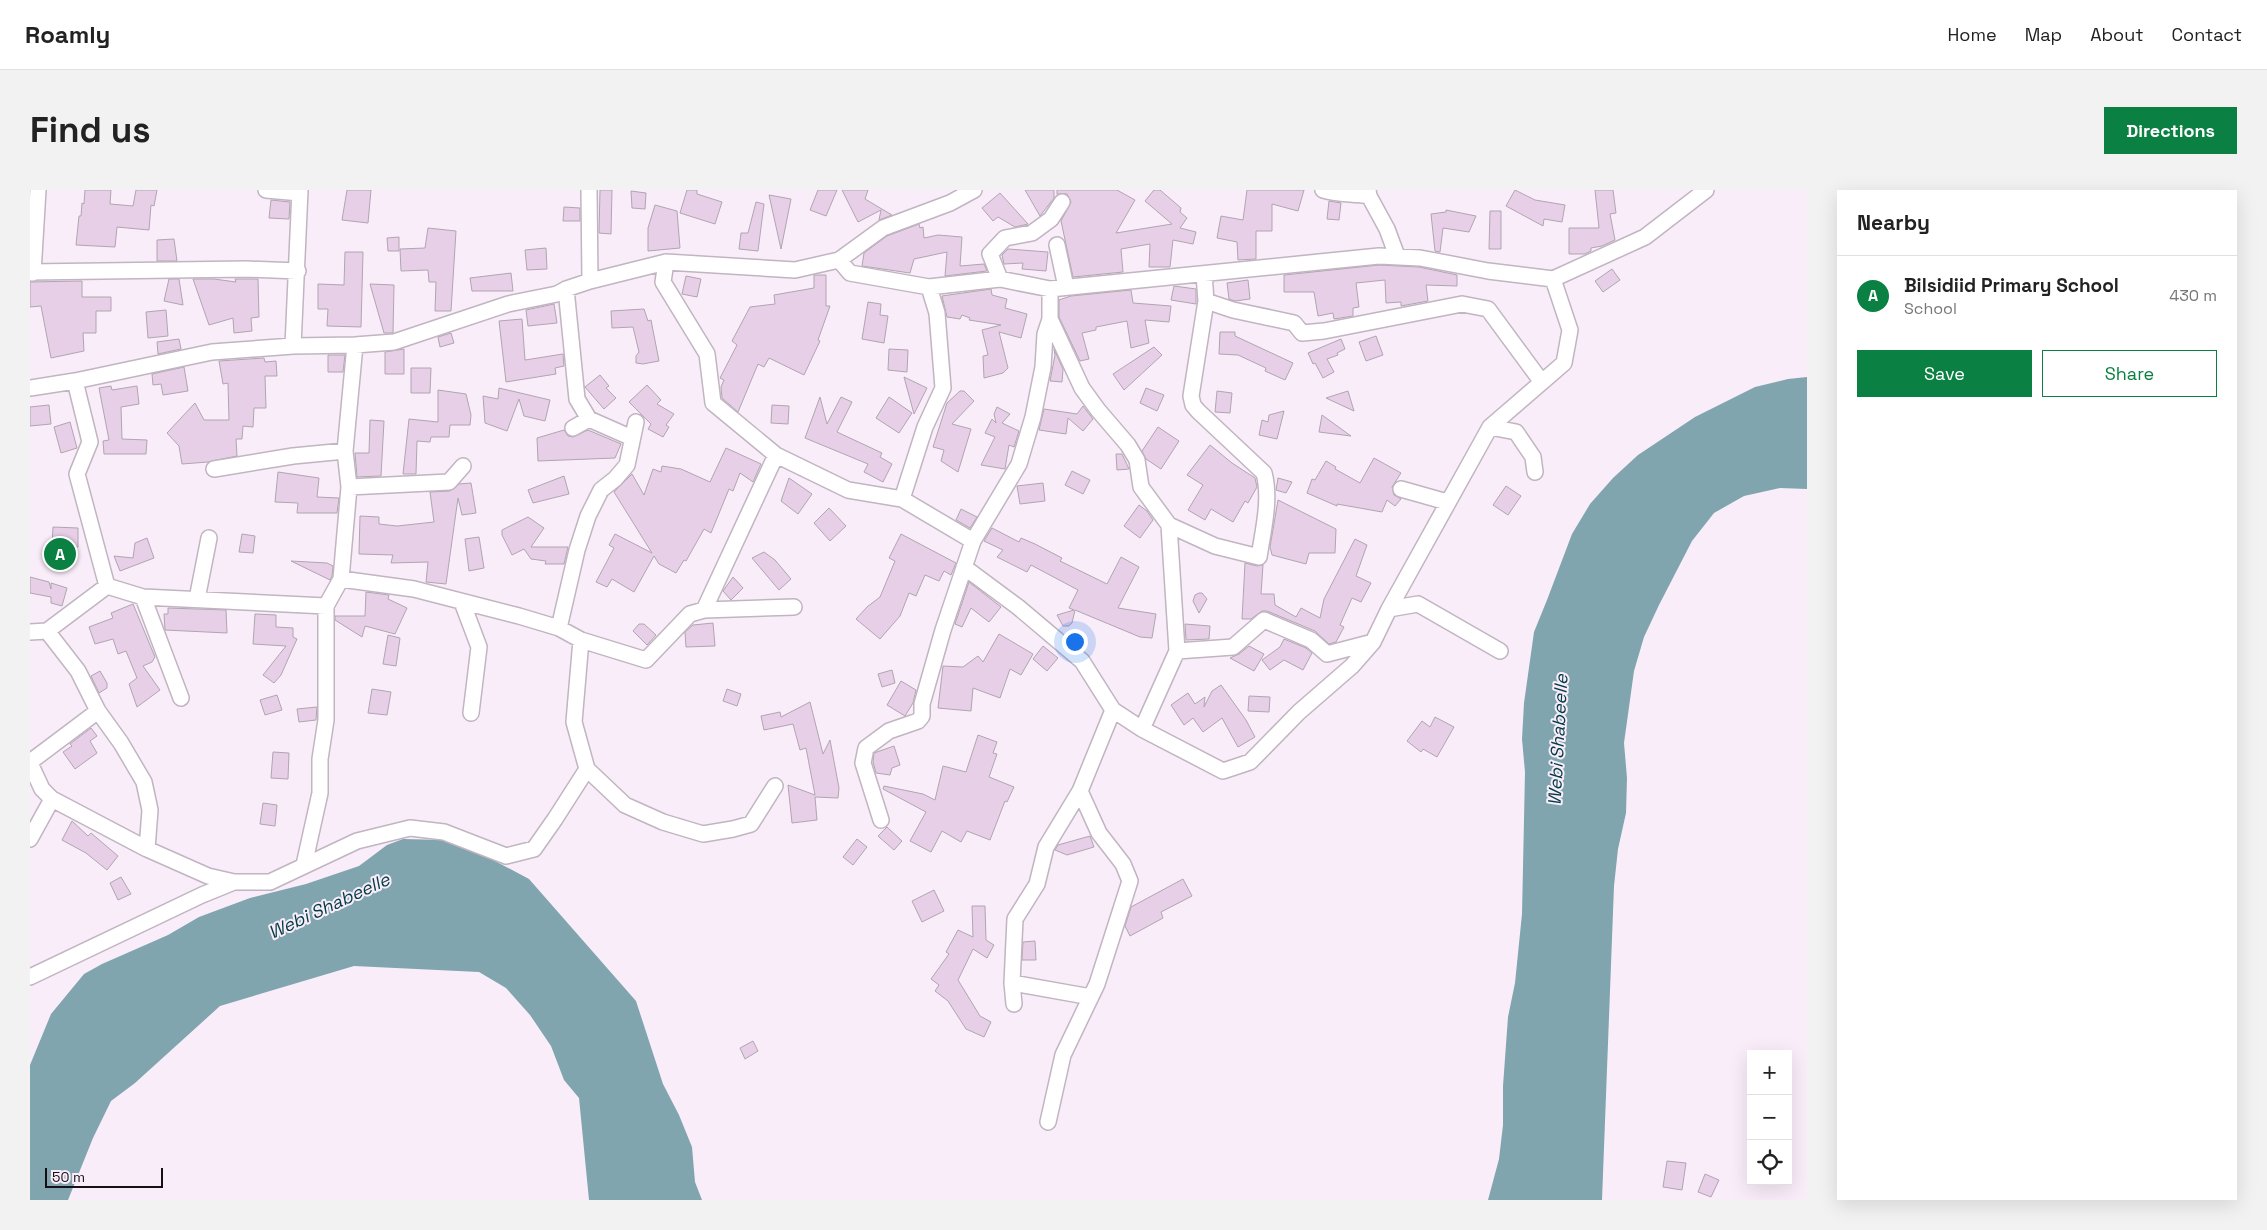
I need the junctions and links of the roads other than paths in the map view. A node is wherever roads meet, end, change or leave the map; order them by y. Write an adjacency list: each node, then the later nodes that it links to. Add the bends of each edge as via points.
1 (38, 190): 15 (street)
2 (266, 190): 7 (street)
3 (589, 190): 19 (street)
4 (974, 190): 12 (street, via 950,203 883,228)
5 (1323, 190): 8 (street)
6 (1706, 190): 18 (street, via 1645,236)
7 (300, 192): 14 (street)
8 (1368, 193): 11 (street)
9 (1062, 202): 17 (street, via 1051,219 1032,233 1005,238 990,254)
10 (1057, 245): 21 (street)
11 (1397, 256): 16 (street); 18 (street)
12 (839, 260): 13 (street, via 795,270); 20 (street, via 850,273)
13 (666, 262): 19 (street); 37 (street, via 664,282 707,354 713,403)
14 (298, 271): 15 (street); 27 (street)
15 (31, 273)
16 (1204, 274): 21 (street); 24 (street)
17 (1000, 279): 20 (street); 22 (street)
18 (1554, 279): 28 (street, via 1570,330 1564,362)
19 (590, 282): 23 (street)
20 (929, 287): 43 (street, via 937,314 943,388 924,427)
21 (1066, 287): 22 (street)
22 (1050, 288): 25 (street)
23 (566, 289): 26 (street, via 557,294 508,304 394,342); 31 (street, via 577,399)
24 (1206, 301): 28 (street, via 1294,323 1302,333 1462,304 1488,310); 45 (street, via 1191,396 1193,405 1264,473 1264,534 1259,557 1215,546)
25 (1050, 319): 45 (street, via 1082,388 1128,445 1137,460 1141,487); 47 (street, via 1033,416 1019,464)
26 (355, 345): 27 (street); 36 (street)
27 (293, 346): 29 (street, via 212,352)
28 (1541, 380): 33 (street)
29 (76, 381): 30 (street); 50 (street, via 90,442 77,474)
30 (30, 388)
31 (589, 419): 34 (street); 35 (street)
32 (636, 422): 35 (street)
33 (1490, 427): 40 (street, via 1516,432 1533,457); 44 (street)
34 (573, 428)
35 (632, 438): 58 (street, via 627,465 601,490 588,516)
36 (345, 451): 39 (street); 41 (street)
37 (776, 455): 43 (street, via 848,490); 57 (street)
38 (463, 466): 41 (street, via 449,482)
39 (214, 469)
40 (1535, 472)
41 (349, 487): 49 (street)
42 (1401, 489): 44 (street)
43 (902, 500): 47 (street)
44 (1447, 502): 56 (street)
45 (1169, 526): 63 (street)
46 (209, 538): 52 (street)
47 (973, 541): 48 (street)
48 (964, 567): 66 (street, via 1018,607 1082,662); 75 (street, via 922,704 922,716 918,721 889,731 866,748 862,763)
49 (341, 579): 53 (street, via 414,589); 54 (street)
50 (107, 586): 51 (street); 59 (street)
51 (142, 597): 52 (street); 65 (street)
52 (197, 599): 54 (street)
53 (462, 602): 58 (street); 68 (street, via 479,647)
54 (326, 606): 78 (street, via 326,720 320,759 320,792)
55 (794, 607): 57 (street)
56 (1389, 609): 62 (street); 64 (street, via 1418,604)
57 (704, 610): 61 (street, via 690,614 646,660)
58 (559, 628): 61 (street)
59 (47, 631): 60 (street); 67 (street, via 78,671)
60 (30, 632)
61 (581, 640): 71 (street, via 574,722)
62 (1373, 642): 63 (street, via 1327,654 1311,640 1264,620 1233,647); 69 (street, via 1352,666 1299,712 1250,762 1224,772)
63 (1178, 651): 69 (street)
64 (1500, 651)
65 (181, 698)
66 (1113, 710): 69 (street); 73 (street)
67 (98, 711): 70 (street); 77 (street, via 144,782 150,810)
68 (471, 713)
69 (1142, 728)
70 (30, 762): 74 (street, via 42,789)
71 (587, 769): 72 (street, via 625,805 663,822 703,834 752,824); 78 (street, via 534,849 506,856 444,832 410,828 357,841)
72 (776, 786)
73 (1080, 791): 81 (street, via 1046,847 1037,884 1015,919); 82 (street, via 1099,834 1123,864 1130,881)
74 (52, 800): 76 (street); 77 (street)
75 (881, 820)
76 (30, 839)
77 (147, 849): 79 (street, via 208,876)
78 (304, 865): 79 (street, via 270,882)
79 (234, 882): 80 (street)
80 (30, 977)
81 (1012, 983): 82 (street); 83 (street)
82 (1091, 997): 84 (street, via 1063,1055)
83 (1014, 1004)
84 (1048, 1122)

